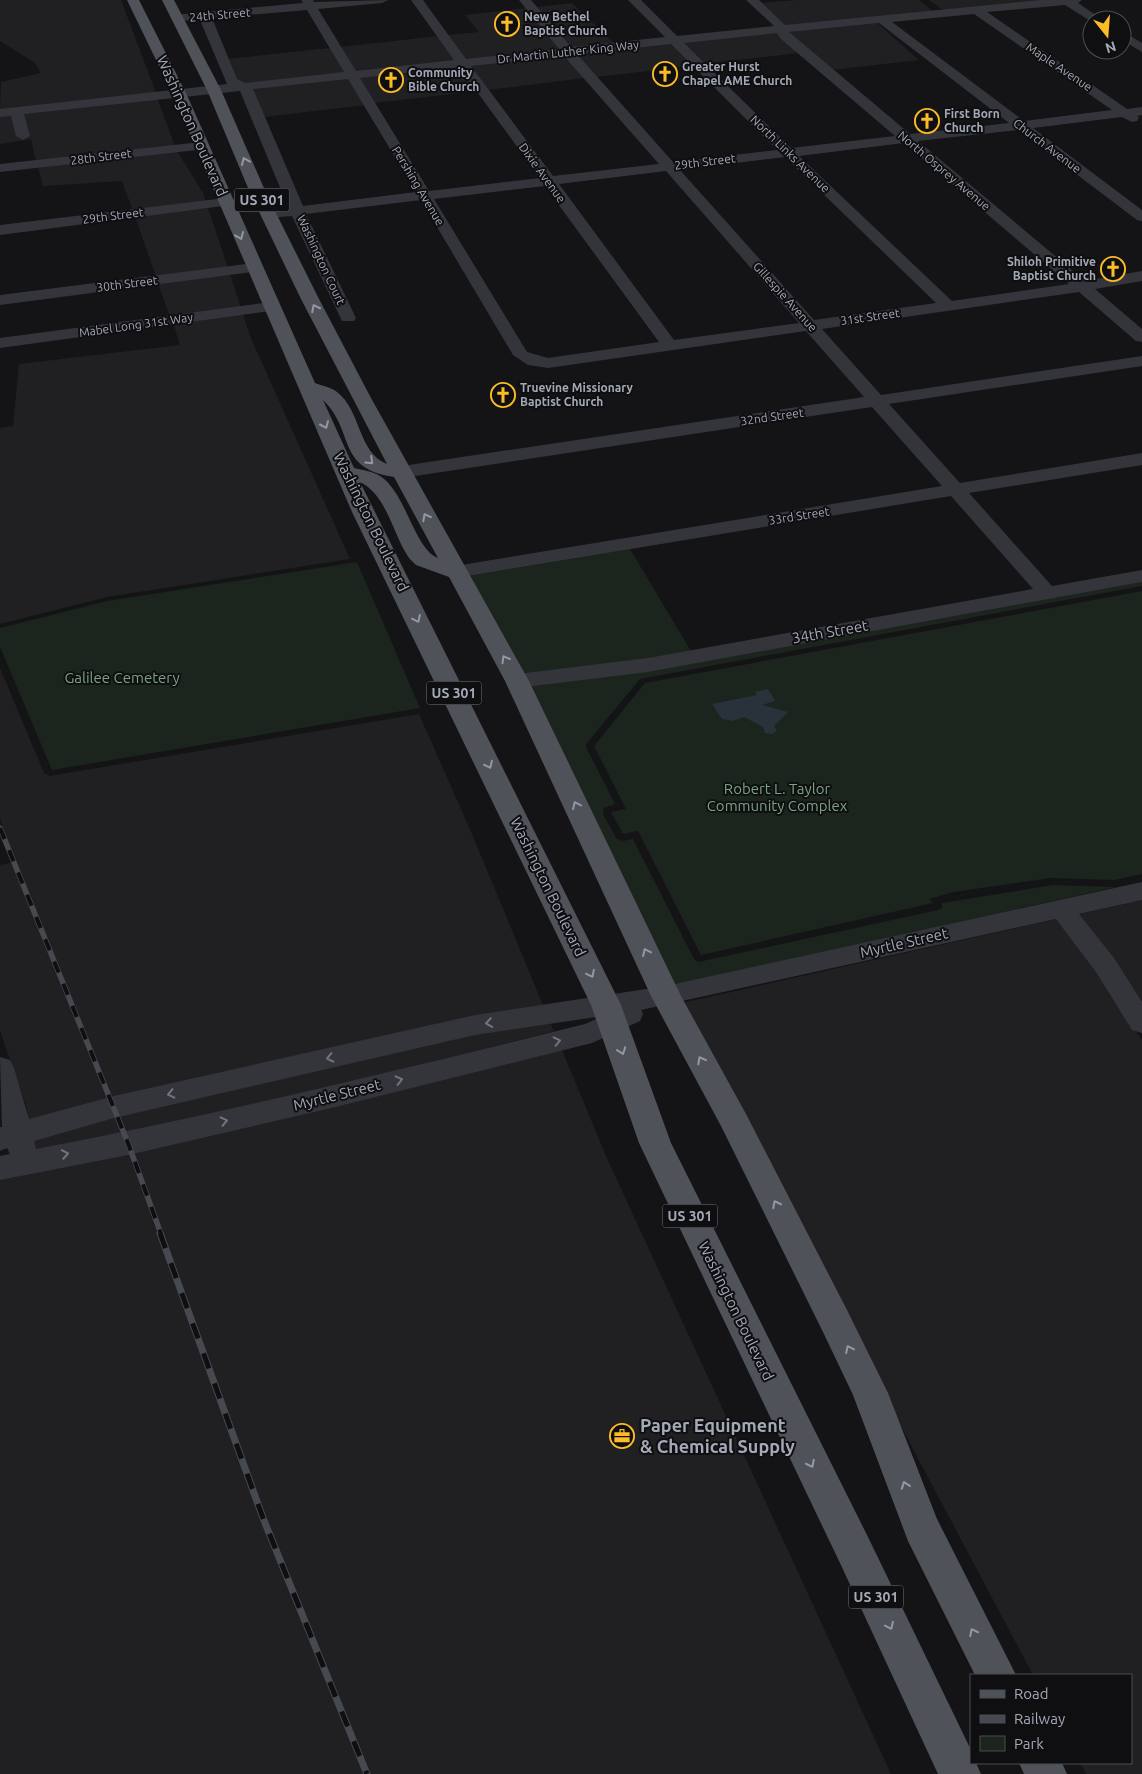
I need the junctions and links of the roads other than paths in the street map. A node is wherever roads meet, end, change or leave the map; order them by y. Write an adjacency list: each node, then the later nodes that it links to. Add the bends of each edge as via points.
1 (133, 0): 25 (main road, Washington Boulevard / US 301)
2 (168, 0): 16 (main road, US 301)
3 (382, 0): 11 (street, 24th Street)
4 (417, 0): 21 (street, Dixie Avenue)
5 (525, 0): 20 (street, Gillespie Avenue)
6 (634, 0): 19 (street, North Links Avenue)
7 (924, 0): 14 (street)
8 (1072, 0): 12 (street, Dr Martin Luther King Way); 13 (street)
9 (753, 1): 10 (street); 18 (street, North Osprey Avenue, via 777,22)
10 (769, 1)
11 (309, 3): 15 (street, 24th Street); 22 (street, Pershing Avenue)
12 (976, 10): 14 (street, Dr Martin Luther King Way); 29 (street, Maple Avenue)
13 (1084, 10)
14 (941, 13): 17 (street, Dr Martin Luther King Way)
15 (205, 16): 16 (street, 24th Street); 24 (street, via 232,82)
16 (169, 18): 23 (main road, US 301)
17 (881, 19): 18 (street, Dr Martin Luther King Way); 31 (street, Church Avenue)
18 (780, 29): 19 (street, Dr Martin Luther King Way); 33 (street, North Osprey Avenue)
19 (673, 40): 20 (street, Dr Martin Luther King Way); 35 (street, North Links Avenue)
20 (567, 51): 21 (street, Dr Martin Luther King Way); 36 (street, Gillespie Avenue)
21 (463, 64): 22 (street, Dr Martin Luther King Way); 38 (street, Dixie Avenue)
22 (352, 76): 24 (street, Dr Martin Luther King Way); 39 (street, Pershing Avenue)
23 (214, 90): 24 (street, Dr Martin Luther King Way); 25 (street, Dr Martin Luther King Way); 42 (main road, US 301, one-way to 23)
24 (246, 90): 41 (street, Washington Court)
25 (179, 93): 26 (street, Dr Martin Luther King Way); 34 (main road, Washington Boulevard / US 301)
26 (17, 111): 27 (street, Dr Martin Luther King Way); 32 (street)
27 (0, 112)
28 (1142, 112): 29 (street, 29th Street)
29 (1126, 113): 30 (street, Maple Avenue); 31 (street, 29th Street)
30 (1142, 124)
31 (1021, 126): 33 (street, 29th Street); 43 (street, Church Avenue)
32 (23, 136)
33 (906, 139): 35 (street, 29th Street); 48 (street, North Osprey Avenue)
34 (201, 146): 37 (street, 28th Street); 40 (main road, Washington Boulevard / US 301)
35 (788, 153): 36 (street, 29th Street); 50 (street, North Links Avenue)
36 (669, 167): 38 (street, 29th Street); 55 (street, Gillespie Avenue)
37 (0, 168)
38 (547, 181): 39 (street, 29th Street); 59 (street, Dixie Avenue)
39 (424, 195): 41 (street, 29th Street); 62 (street, Pershing Avenue, via 521,355)
40 (226, 202): 44 (street, 29th Street); 45 (main road, Washington Boulevard / US 301, one-way to 45)
41 (298, 210): 42 (street, 29th Street); 52 (street, Washington Court)
42 (268, 214): 60 (main road, US 301, one-way to 42)
43 (1142, 217)
44 (0, 230)
45 (254, 268): 46 (main road); 49 (street, 30th Street); 51 (main road, Washington Boulevard / US 301)
46 (275, 276)
47 (1142, 276): 48 (street, 31st Street)
48 (1080, 286): 50 (street, 31st Street); 54 (street, North Osprey Avenue)
49 (0, 300)
50 (948, 306): 55 (street, 31st Street)
51 (272, 307): 58 (street, Mabel Long 31st Way); 63 (main road, Washington Boulevard / US 301)
52 (348, 318)
53 (1142, 319): 54 (street)
54 (1124, 322): 57 (street, North Osprey Avenue)
55 (810, 326): 59 (street, 31st Street); 64 (street, Gillespie Avenue)
56 (305, 329): 60 (main road)
57 (1142, 338)
58 (0, 343)
59 (669, 345): 62 (street, 31st Street)
60 (335, 348): 66 (main road, US 301)
61 (1142, 361): 64 (street, 32nd Street)
62 (538, 362)
63 (308, 387): 66 (main road, one-way to 66, via 330,396 343,412 370,464); 67 (main road, Washington Boulevard / US 301, one-way to 67)
64 (878, 402): 66 (street, 32nd Street); 68 (street, Gillespie Avenue)
65 (1142, 459): 68 (street, 33rd Street)
66 (402, 472): 69 (main road, US 301, one-way to 66)
67 (347, 473): 69 (main road, via 366,477 386,494 417,553 424,560); 76 (main road, Washington Boulevard / US 301, one-way to 76, via 363,512)
68 (956, 490): 69 (street, 33rd Street); 71 (street, Gillespie Avenue)
69 (456, 572): 72 (main road, US 301, one-way to 69)
70 (1142, 576): 71 (street, 34th Street)
71 (1047, 593): 72 (street, 34th Street, via 648,665)
72 (517, 681): 75 (main road, US 301, one-way to 72)
73 (1142, 891): 74 (street, Myrtle Street)
74 (1061, 908): 75 (street, Myrtle Street); 77 (street, via 1105,965)
75 (666, 996): 76 (street, Myrtle Street); 81 (main road, US 301, one-way to 75, via 920,1528 870,1393 851,1353 735,1123)
76 (609, 1014): 79 (street, Myrtle Street, one-way to 79, via 475,1025 114,1107); 80 (street, Myrtle Street, one-way to 76, via 326,1098 592,1032); 82 (main road, Washington Boulevard / US 301, one-way to 82, via 655,1143)
77 (1142, 1024)
78 (0, 1068): 79 (street, via 14,1110)
79 (8, 1136): 80 (street)
80 (13, 1165)
81 (995, 1674)
82 (960, 1774)

